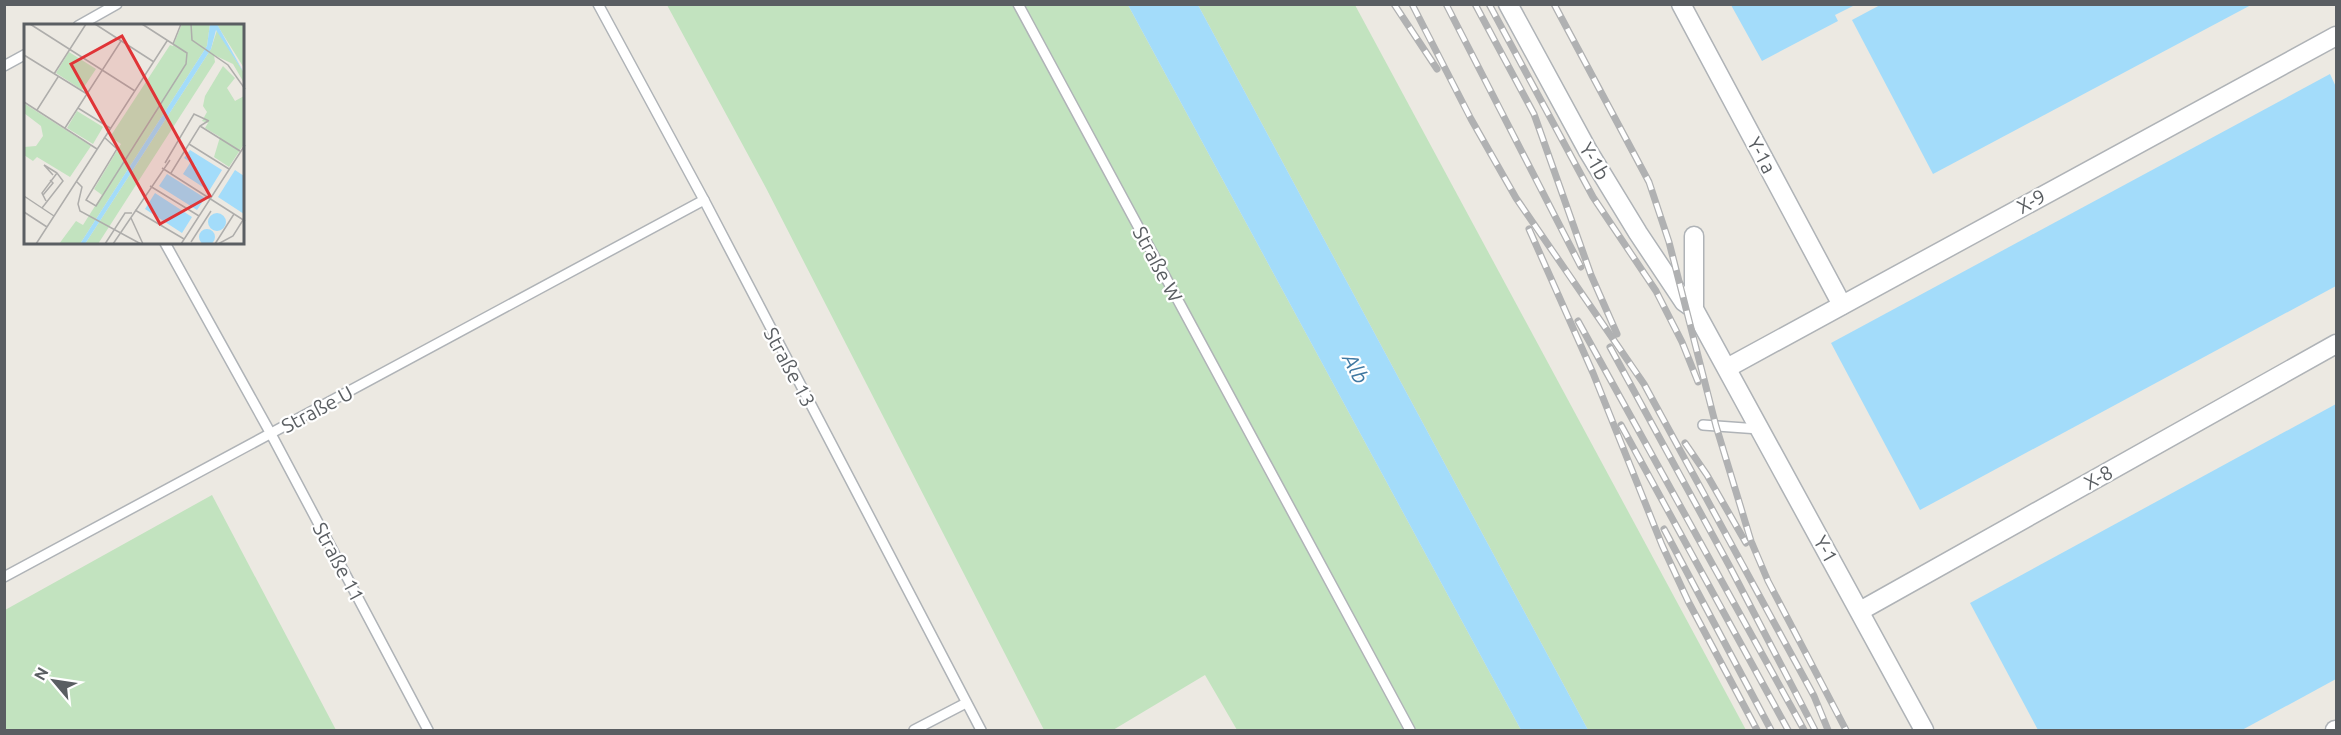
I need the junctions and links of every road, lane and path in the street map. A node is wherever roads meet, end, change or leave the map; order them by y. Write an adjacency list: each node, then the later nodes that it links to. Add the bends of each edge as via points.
1 (117, 4): 6 (lane)
2 (598, 4): 10 (lane, Straße 13)
3 (1018, 4): 26 (lane, Straße W)
4 (1508, 4): 14 (street, Y-1b, via 1588,151 1638,233 1684,302)
5 (1681, 4): 13 (street, Y-1a)
6 (82, 24)
7 (2337, 36): 13 (street, X-9)
8 (24, 55): 9 (lane)
9 (4, 66)
10 (704, 200): 19 (lane, Straße U); 22 (lane, Straße 13)
11 (1694, 236): 14 (street, Y-1b)
12 (166, 244): 19 (lane, Straße 11)
13 (1842, 305): 16 (street, X-9)
14 (1694, 309): 16 (street, Y-1b)
15 (2337, 344): 21 (street, X-8)
16 (1727, 368): 18 (street, Y-1)
17 (1703, 425): 18 (lane)
18 (1761, 430): 21 (street, Y-1)
19 (271, 434): 20 (lane, Straße U); 23 (lane, Straße 11)
20 (4, 577)
21 (1860, 611): 27 (street, Y-1)
22 (966, 703): 24 (lane); 25 (lane, Straße 13)
23 (428, 730)
24 (914, 730)
25 (981, 730)
26 (1410, 730)
27 (1924, 730)

